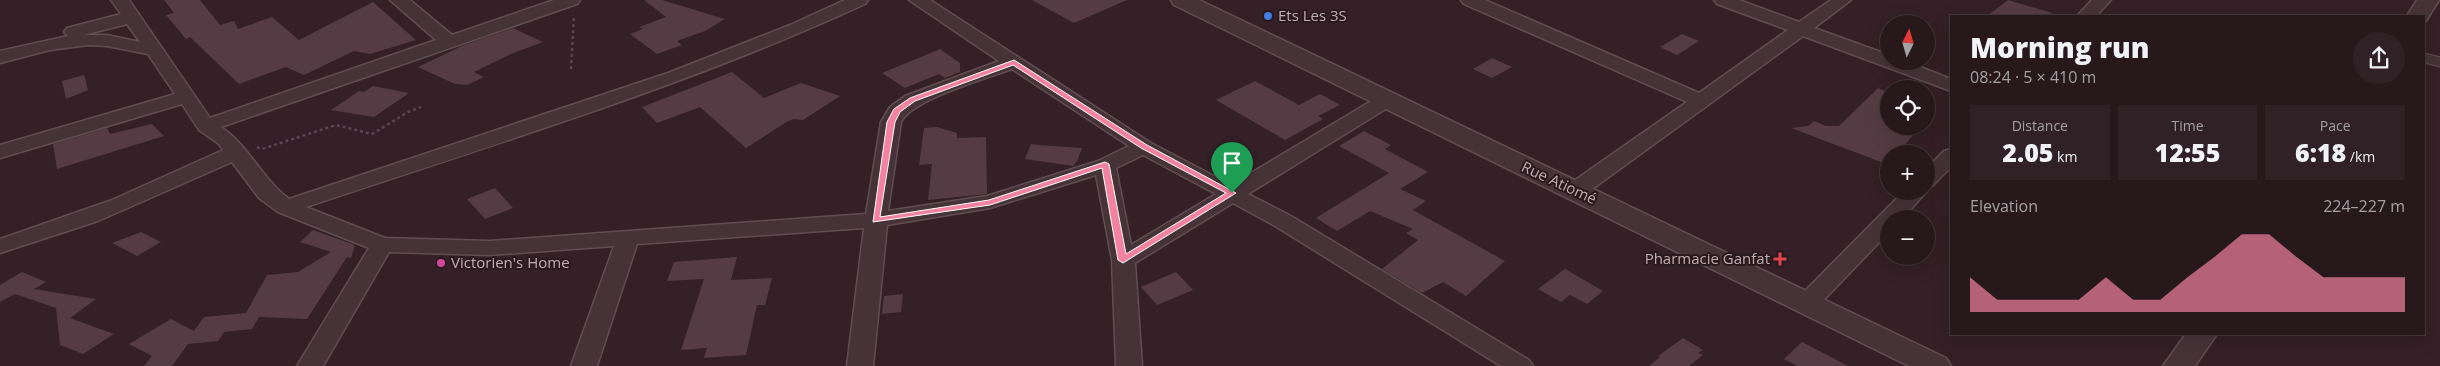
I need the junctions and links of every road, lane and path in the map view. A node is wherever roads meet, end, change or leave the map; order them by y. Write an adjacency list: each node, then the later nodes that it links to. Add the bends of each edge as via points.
1 (120, 0): 14 (street)
2 (399, 0): 16 (street)
3 (859, 0): 39 (street, via 796,29 674,76)
4 (918, 0): 21 (street)
5 (1182, 0): 27 (street, Rue Atiomé)
6 (1470, 0): 26 (street)
7 (1724, 0): 15 (street)
8 (1842, 0): 15 (street)
9 (2102, 0): 12 (street)
10 (2428, 0): 13 (street)
11 (573, 4): 16 (street); 23 (path)
12 (2087, 15)
13 (2419, 15)
14 (132, 17): 17 (street); 18 (street)
15 (1803, 30): 24 (street); 26 (street)
16 (448, 41): 29 (street)
17 (0, 50)
18 (154, 50): 19 (street, via 101,40 68,42); 25 (street)
19 (0, 57)
20 (2425, 58): 22 (lane)
21 (1014, 62): 30 (street); 41 (street, via 912,100 897,111 891,122)
22 (2440, 62)
23 (571, 69)
24 (1950, 84)
25 (186, 97): 29 (street); 31 (street)
26 (1702, 101): 36 (street)
27 (1385, 102): 36 (street, Rue Atiomé); 37 (street)
28 (421, 107): 32 (path, via 372,134 336,125 262,150 255,146)
29 (206, 126): 32 (street, via 226,140)
30 (1144, 147): 34 (street); 37 (street)
31 (0, 152)
32 (236, 152): 39 (street, via 268,193); 45 (street, via 151,191)
33 (1950, 156): 35 (street)
34 (1105, 164): 41 (street, via 990,202); 46 (street)
35 (1935, 172)
36 (1576, 190): 47 (street, Rue Atiomé)
37 (1232, 193): 46 (street); 53 (street)
38 (1907, 200): 40 (street)
39 (286, 207): 44 (street)
40 (1898, 210)
41 (876, 220): 43 (street); 51 (street)
42 (1880, 228): 47 (street)
43 (628, 239): 44 (street, via 490,248); 50 (street)
44 (382, 245): 49 (street)
45 (0, 246)
46 (1123, 260): 52 (street)
47 (1808, 303): 54 (street, Rue Atiomé)
48 (2201, 335): 55 (street)
49 (310, 366)
50 (584, 366)
51 (860, 366)
52 (1129, 366)
53 (1520, 366)
54 (1935, 366)
55 (2179, 366)

